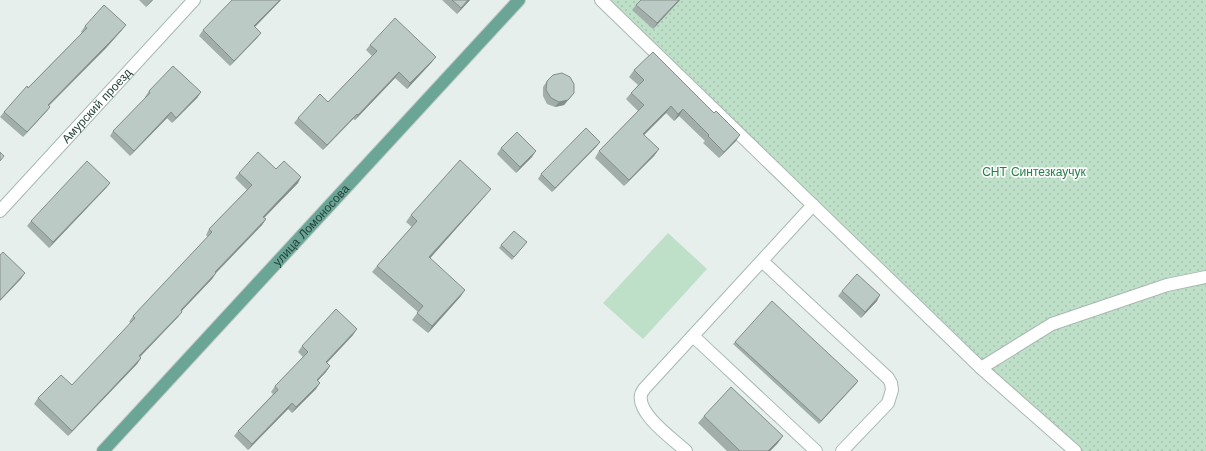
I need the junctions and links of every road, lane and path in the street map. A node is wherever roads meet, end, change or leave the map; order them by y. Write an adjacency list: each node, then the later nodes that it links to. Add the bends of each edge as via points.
1 (194, 0): 5 (street, Амурский проезд)
2 (519, 0): 10 (main road, улица Ломоносова)
3 (601, 0): 4 (street)
4 (813, 205): 6 (street); 9 (street)
5 (0, 211)
6 (762, 261): 8 (street); 13 (street, via 891,383 892,390 888,403)
7 (1206, 277): 9 (street, via 1168,285 1052,324)
8 (693, 336): 11 (street, via 641,395 643,409 649,418); 12 (street)
9 (981, 368): 14 (street)
10 (103, 451)
11 (686, 451)
12 (816, 451)
13 (842, 451)
14 (1075, 451)

